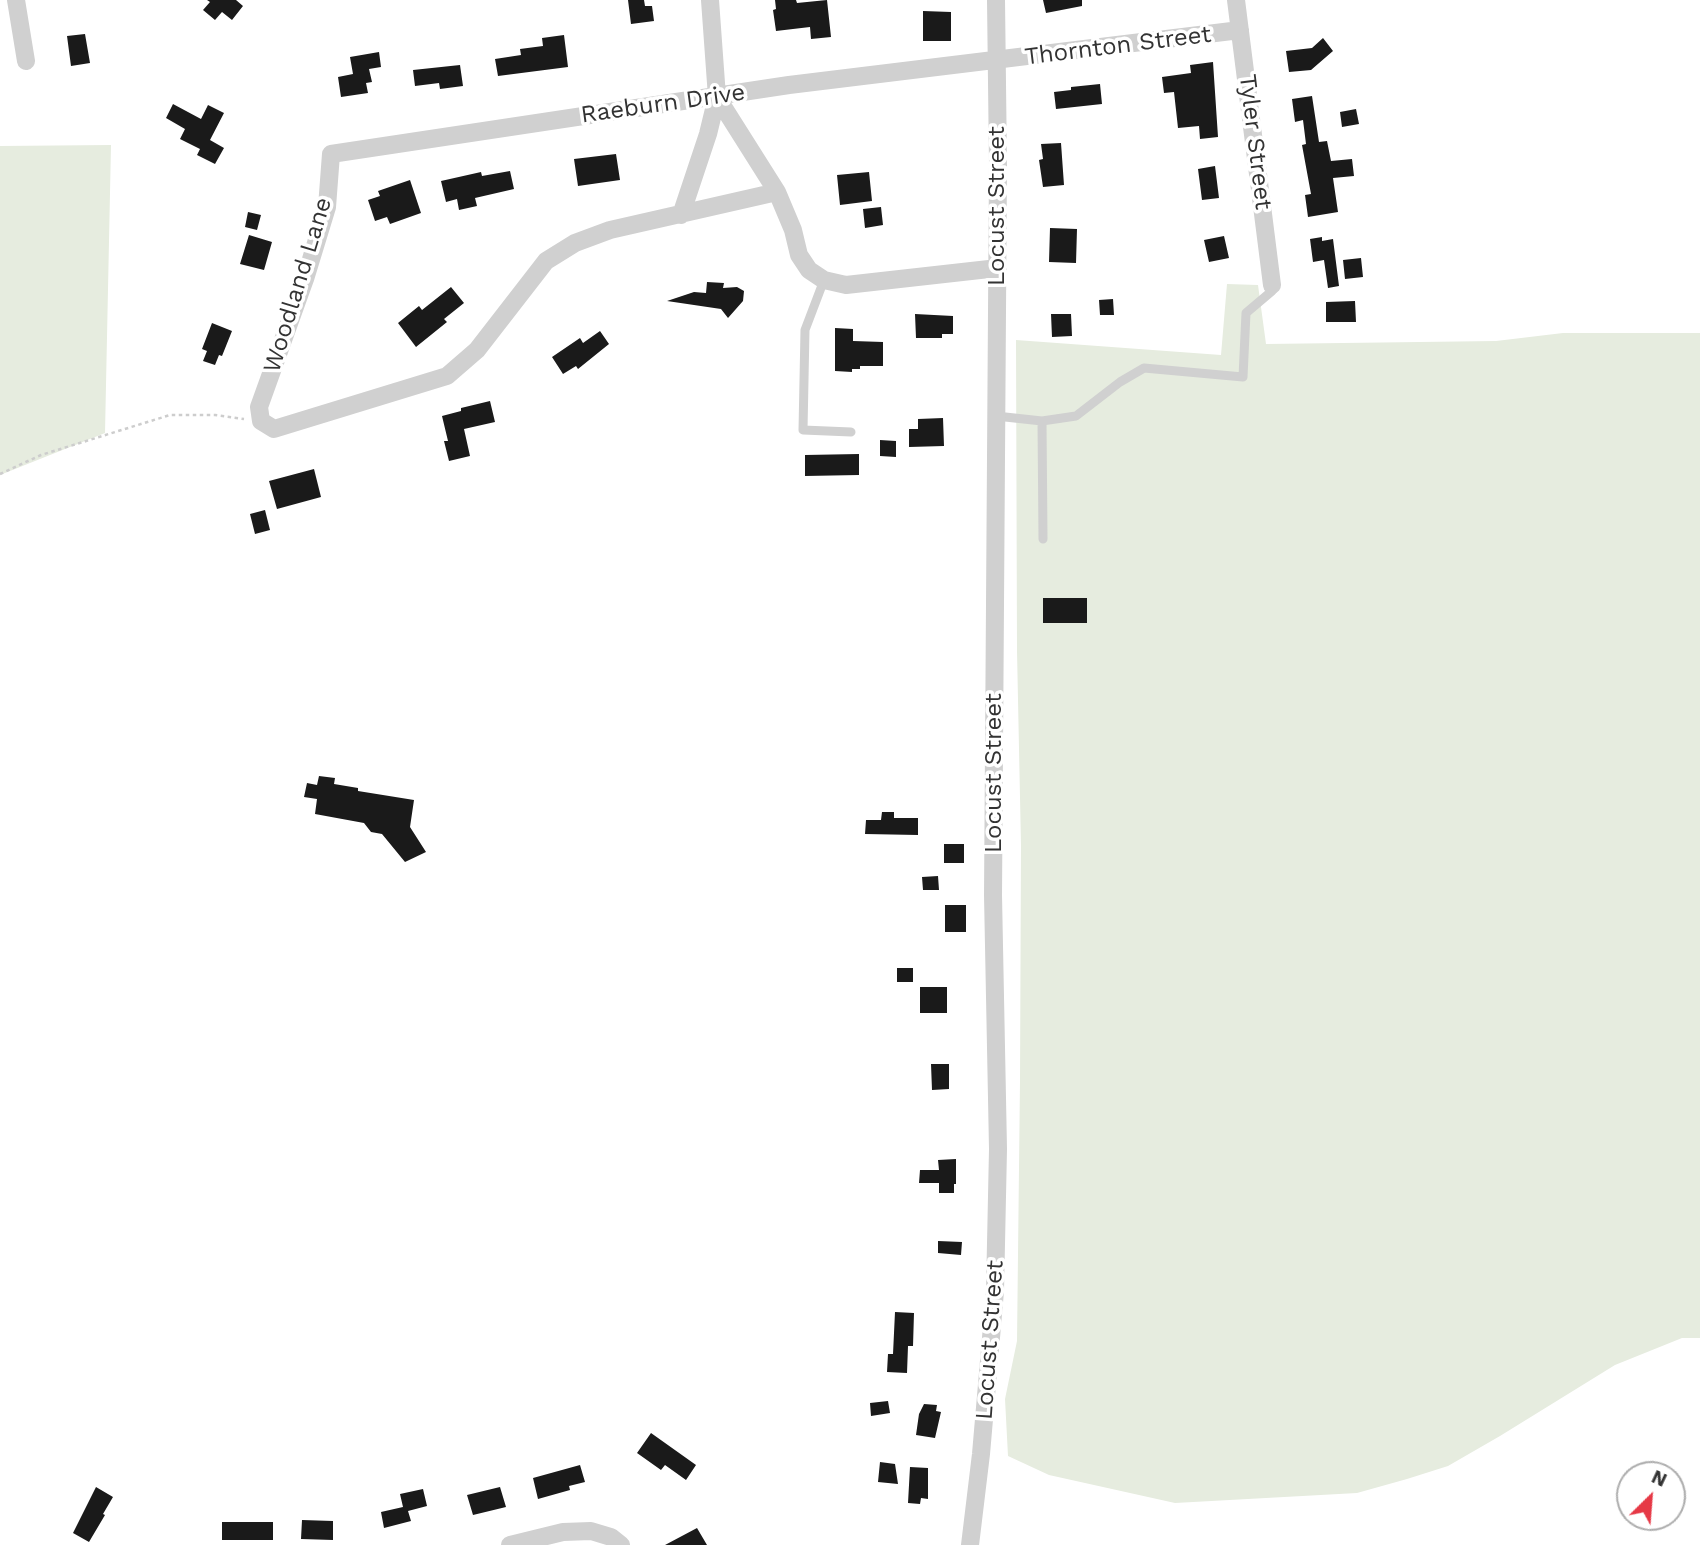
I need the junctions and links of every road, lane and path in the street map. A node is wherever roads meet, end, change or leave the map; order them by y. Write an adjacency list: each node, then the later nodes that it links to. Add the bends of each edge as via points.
1 (16, 0): 6 (street)
2 (710, 0): 8 (street)
3 (996, 0): 7 (street, Locust Street)
4 (1236, 0): 5 (street, Tyler Street)
5 (1240, 30): 7 (street, Thornton Street); 14 (street, Tyler Street)
6 (26, 61)
7 (996, 61): 8 (street, Raeburn Drive); 12 (street, Locust Street)
8 (717, 97): 9 (street, Raeburn Drive); 10 (street); 11 (street)
9 (331, 154): 16 (street, Woodland Lane, via 327,207 259,407)
10 (777, 192): 11 (street); 13 (street, via 799,255 809,270)
11 (681, 215): 16 (street, via 610,230 575,243 546,261 477,350 447,376 274,429)
12 (998, 268): 13 (street, via 846,285); 15 (street, Locust Street)
13 (824, 280): 18 (lane, via 804,330 803,430)
14 (1272, 285): 17 (lane, via 1272,291 1246,313 1243,377 1144,368 1076,416)
15 (996, 416): 17 (lane); 23 (street, Locust Street, via 993,895 997,1223 988,1380)
16 (260, 417): 19 (path, via 170,415 41,455)
17 (1042, 421): 20 (lane)
18 (850, 432)
19 (0, 474)
20 (1043, 538)
21 (510, 1545): 22 (street, via 563,1532 591,1531)
22 (621, 1545)
23 (970, 1545)

